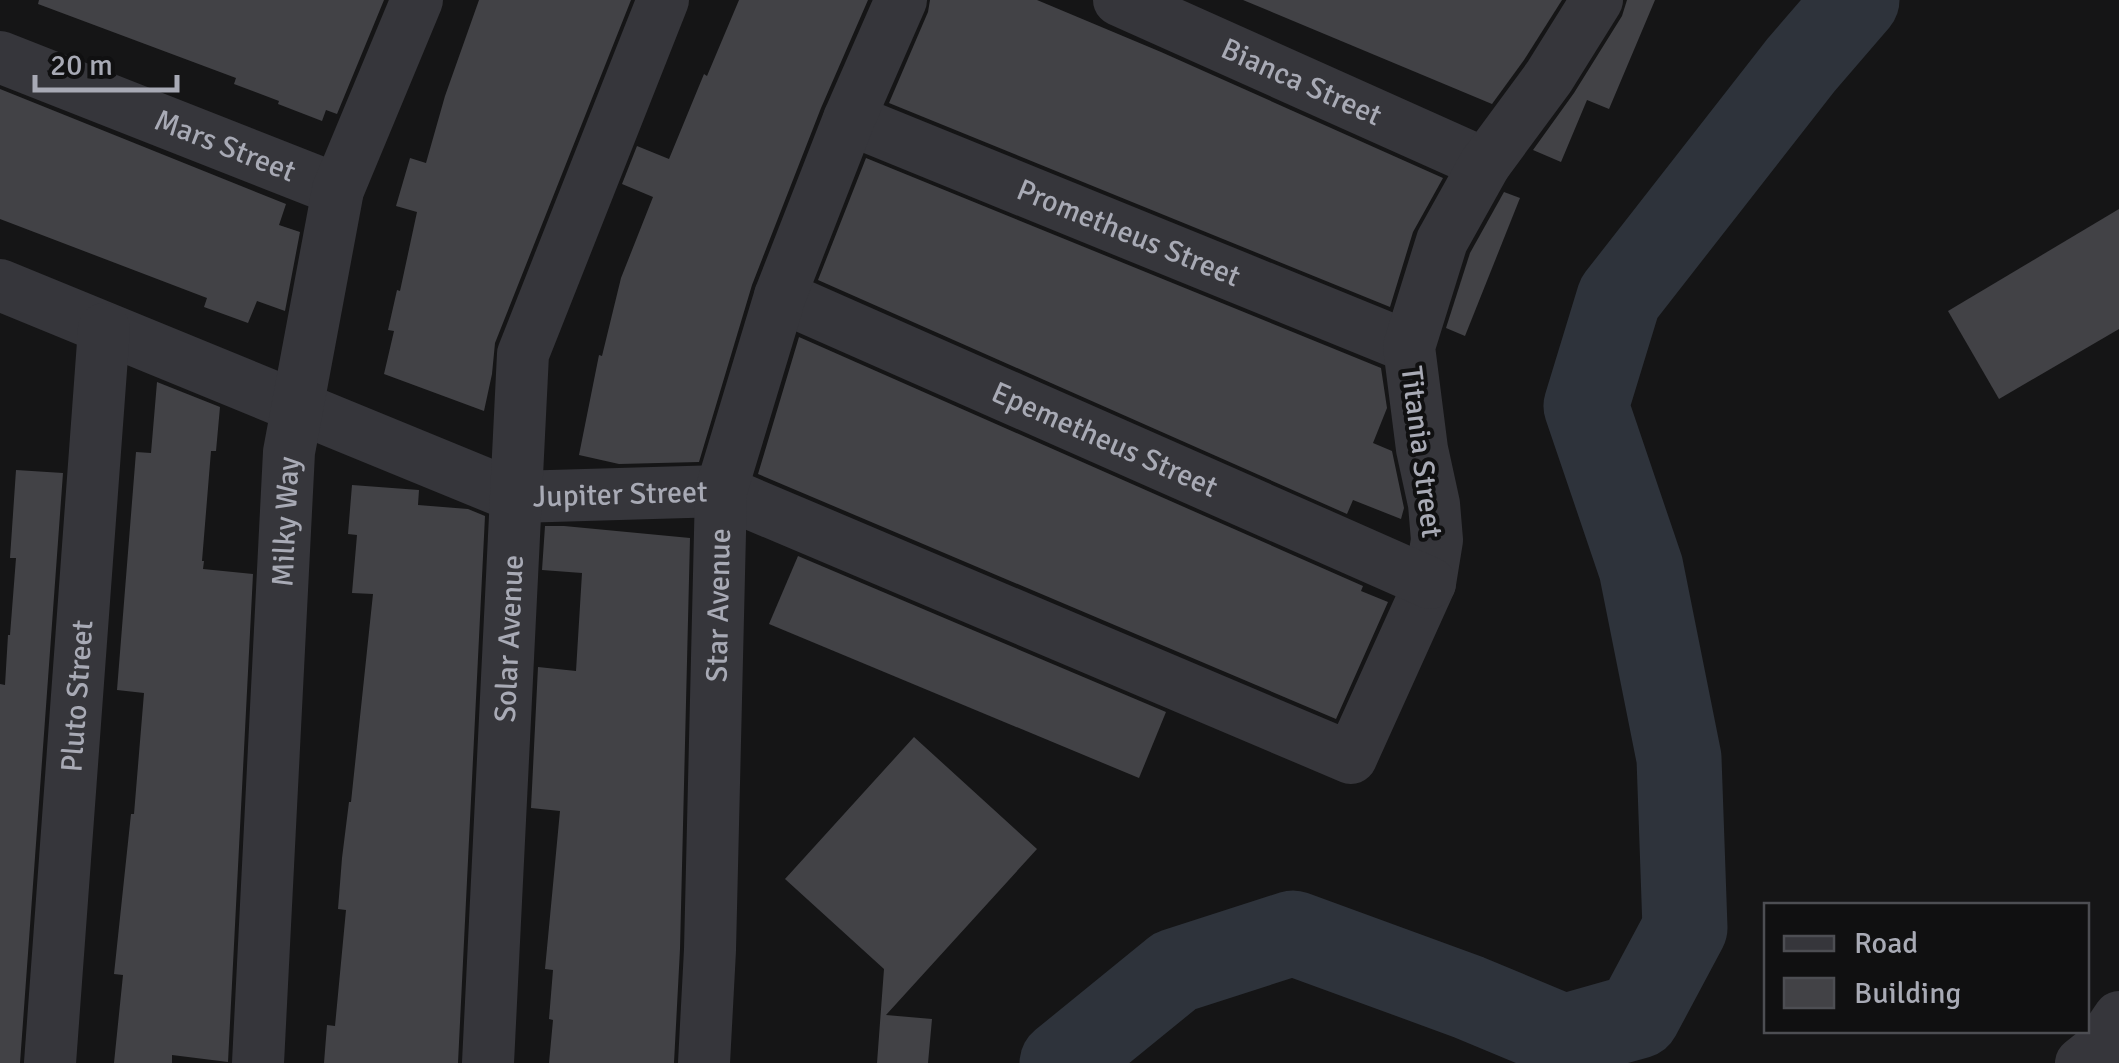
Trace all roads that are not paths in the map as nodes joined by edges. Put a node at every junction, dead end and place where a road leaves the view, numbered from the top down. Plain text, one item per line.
1 (417, 0) edge
2 (662, 0) edge
3 (901, 0) edge
4 (1120, 0) edge
5 (1597, 0) edge
6 (0, 57) edge
7 (849, 118) junction
8 (1485, 164) junction
9 (338, 190) junction
10 (0, 285) edge
11 (780, 296) junction
12 (104, 329) junction
13 (1409, 346) junction
14 (299, 406) junction
15 (721, 492) junction
16 (517, 497) junction
17 (1430, 582) junction
18 (1352, 758) joint
19 (50, 1063) edge
20 (258, 1063) edge
21 (488, 1063) edge
22 (704, 1063) edge

1 - 9 street, Milky Way
2 - 16 street, Solar Avenue
3 - 7 street, Star Avenue
4 - 8 street, Bianca Street
5 - 8 street, Titania Street
6 - 9 street, Mars Street
7 - 11 street, Star Avenue
7 - 13 street, Prometheus Street
8 - 13 street, Titania Street
9 - 14 street, Milky Way
10 - 12 street, Jupiter Street
11 - 15 street, Star Avenue
11 - 17 street, Epemetheus Street
12 - 14 street, Jupiter Street
12 - 19 street, Pluto Street
13 - 17 street, Titania Street
14 - 16 street, Jupiter Street
14 - 20 street, Milky Way
15 - 16 street, Jupiter Street
15 - 18 street, Jupiter Street
15 - 22 street, Star Avenue
16 - 21 street, Solar Avenue
17 - 18 street, Titania Street

